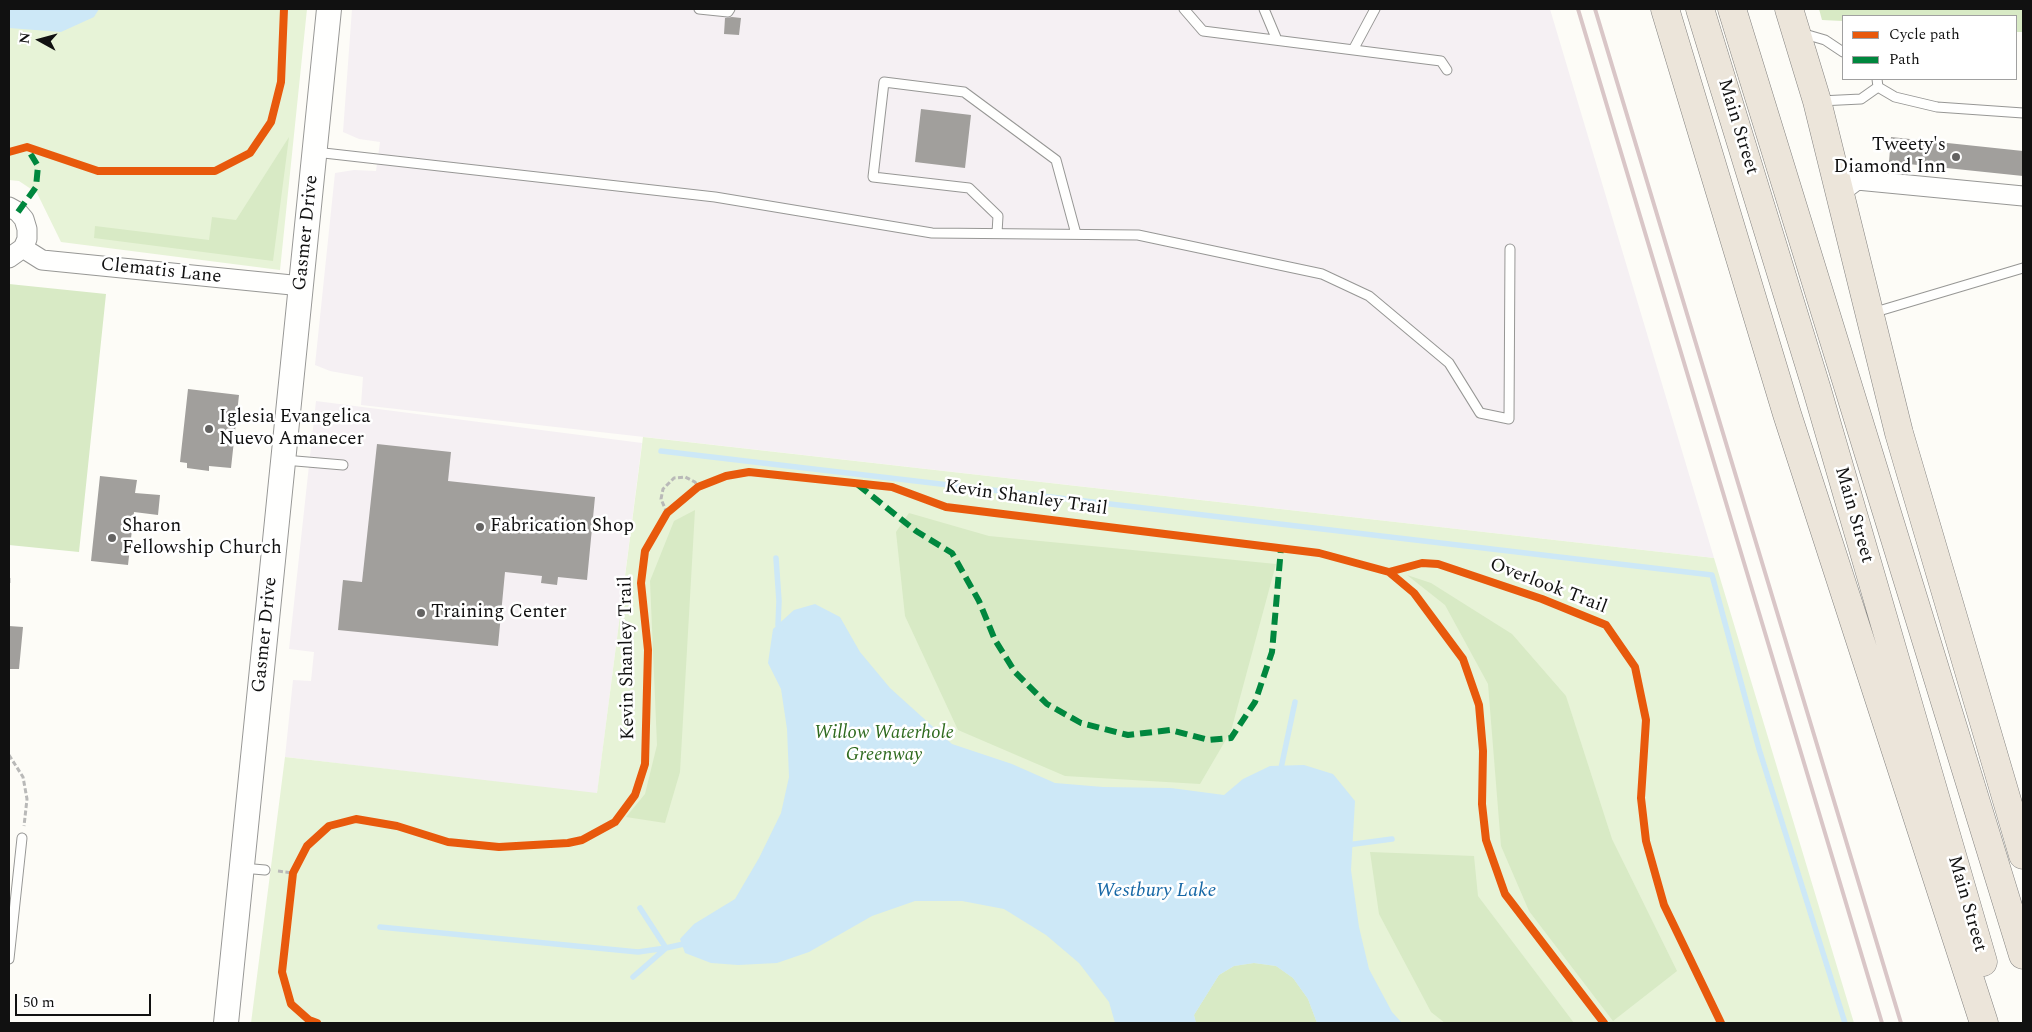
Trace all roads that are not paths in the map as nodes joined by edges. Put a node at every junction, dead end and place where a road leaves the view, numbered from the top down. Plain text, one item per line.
1 (329, 9) edge
2 (699, 9) edge
3 (730, 9) edge
4 (1184, 9) edge
5 (1264, 9) edge
6 (1375, 9) edge
7 (1665, 9) edge
8 (1700, 9) edge
9 (1732, 9) edge
10 (1792, 20) edge
11 (1277, 40) junction
12 (1353, 50) junction
13 (1842, 51) edge
14 (1447, 70) dead end
15 (1877, 83) edge
16 (1817, 101) junction
17 (2023, 113) edge
18 (315, 152) junction
19 (1840, 193) junction
20 (2023, 196) edge
21 (9, 207) edge
22 (997, 233) junction
23 (1076, 234) junction
24 (1510, 249) dead end
25 (16, 253) edge
26 (2023, 268) edge
27 (302, 286) junction
28 (1869, 314) junction
29 (284, 460) junction
30 (343, 465) dead end
31 (22, 834) road end
32 (2022, 847) edge
33 (241, 868) junction
34 (265, 870) dead end
35 (2023, 955) edge
36 (9, 959) edge
37 (226, 1023) edge
38 (1984, 1023) edge
39 (2001, 1023) edge

1 - 18 street, Gasmer Drive
2 - 3 lane
4 - 11 lane
5 - 11 lane
6 - 12 lane
7 - 38 highway
8 - 39 highway, Main Street
9 - 35 highway, Main Street
10 - 13 lane
10 - 16 highway
11 - 12 lane
12 - 14 lane
15 - 16 lane
15 - 17 lane
16 - 19 highway
18 - 22 lane
18 - 27 street, Gasmer Drive
19 - 20 street
19 - 28 highway
21 - 25 street, Clematis Lane
22 - 23 lane
22 - 23 lane
23 - 24 lane
25 - 27 street, Clematis Lane
26 - 28 lane
27 - 29 street, Gasmer Drive
28 - 32 highway
29 - 30 lane
29 - 33 street, Gasmer Drive
31 - 36 lane
33 - 34 lane
33 - 37 street, Gasmer Drive

